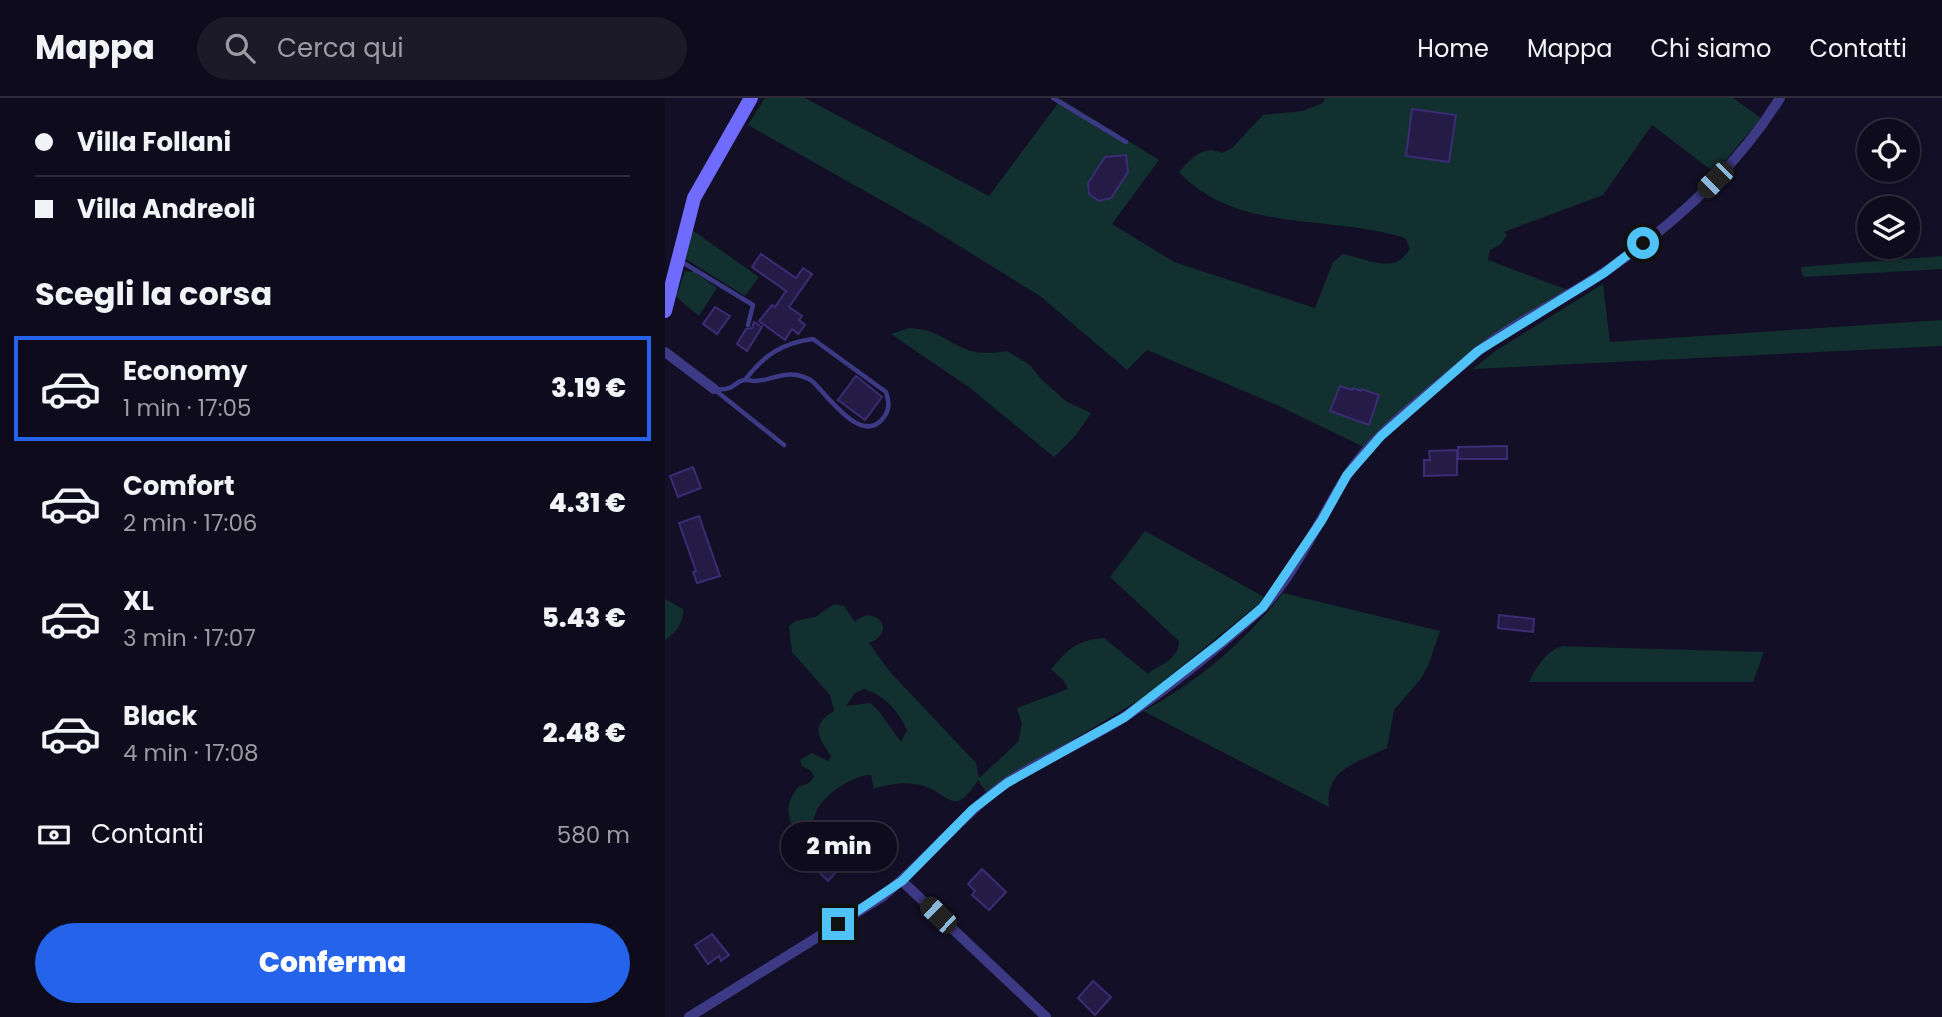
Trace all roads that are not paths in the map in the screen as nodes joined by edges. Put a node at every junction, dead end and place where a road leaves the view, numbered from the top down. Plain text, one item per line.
1 (751, 98) edge
2 (1053, 98) edge
3 (1780, 98) edge
4 (1126, 142) dead end
5 (677, 260) junction
6 (665, 311) edge
7 (748, 325) dead end
8 (665, 352) edge
9 (745, 380) junction
10 (714, 389) junction
11 (784, 445) dead end
12 (902, 881) junction
13 (693, 1016) edge
14 (1046, 1017) edge

1 - 5 main road
2 - 4 lane
3 - 12 street
5 - 6 main road
5 - 7 lane
8 - 10 street
9 - 9 lane
9 - 10 lane
10 - 11 lane
12 - 13 street
12 - 14 street

